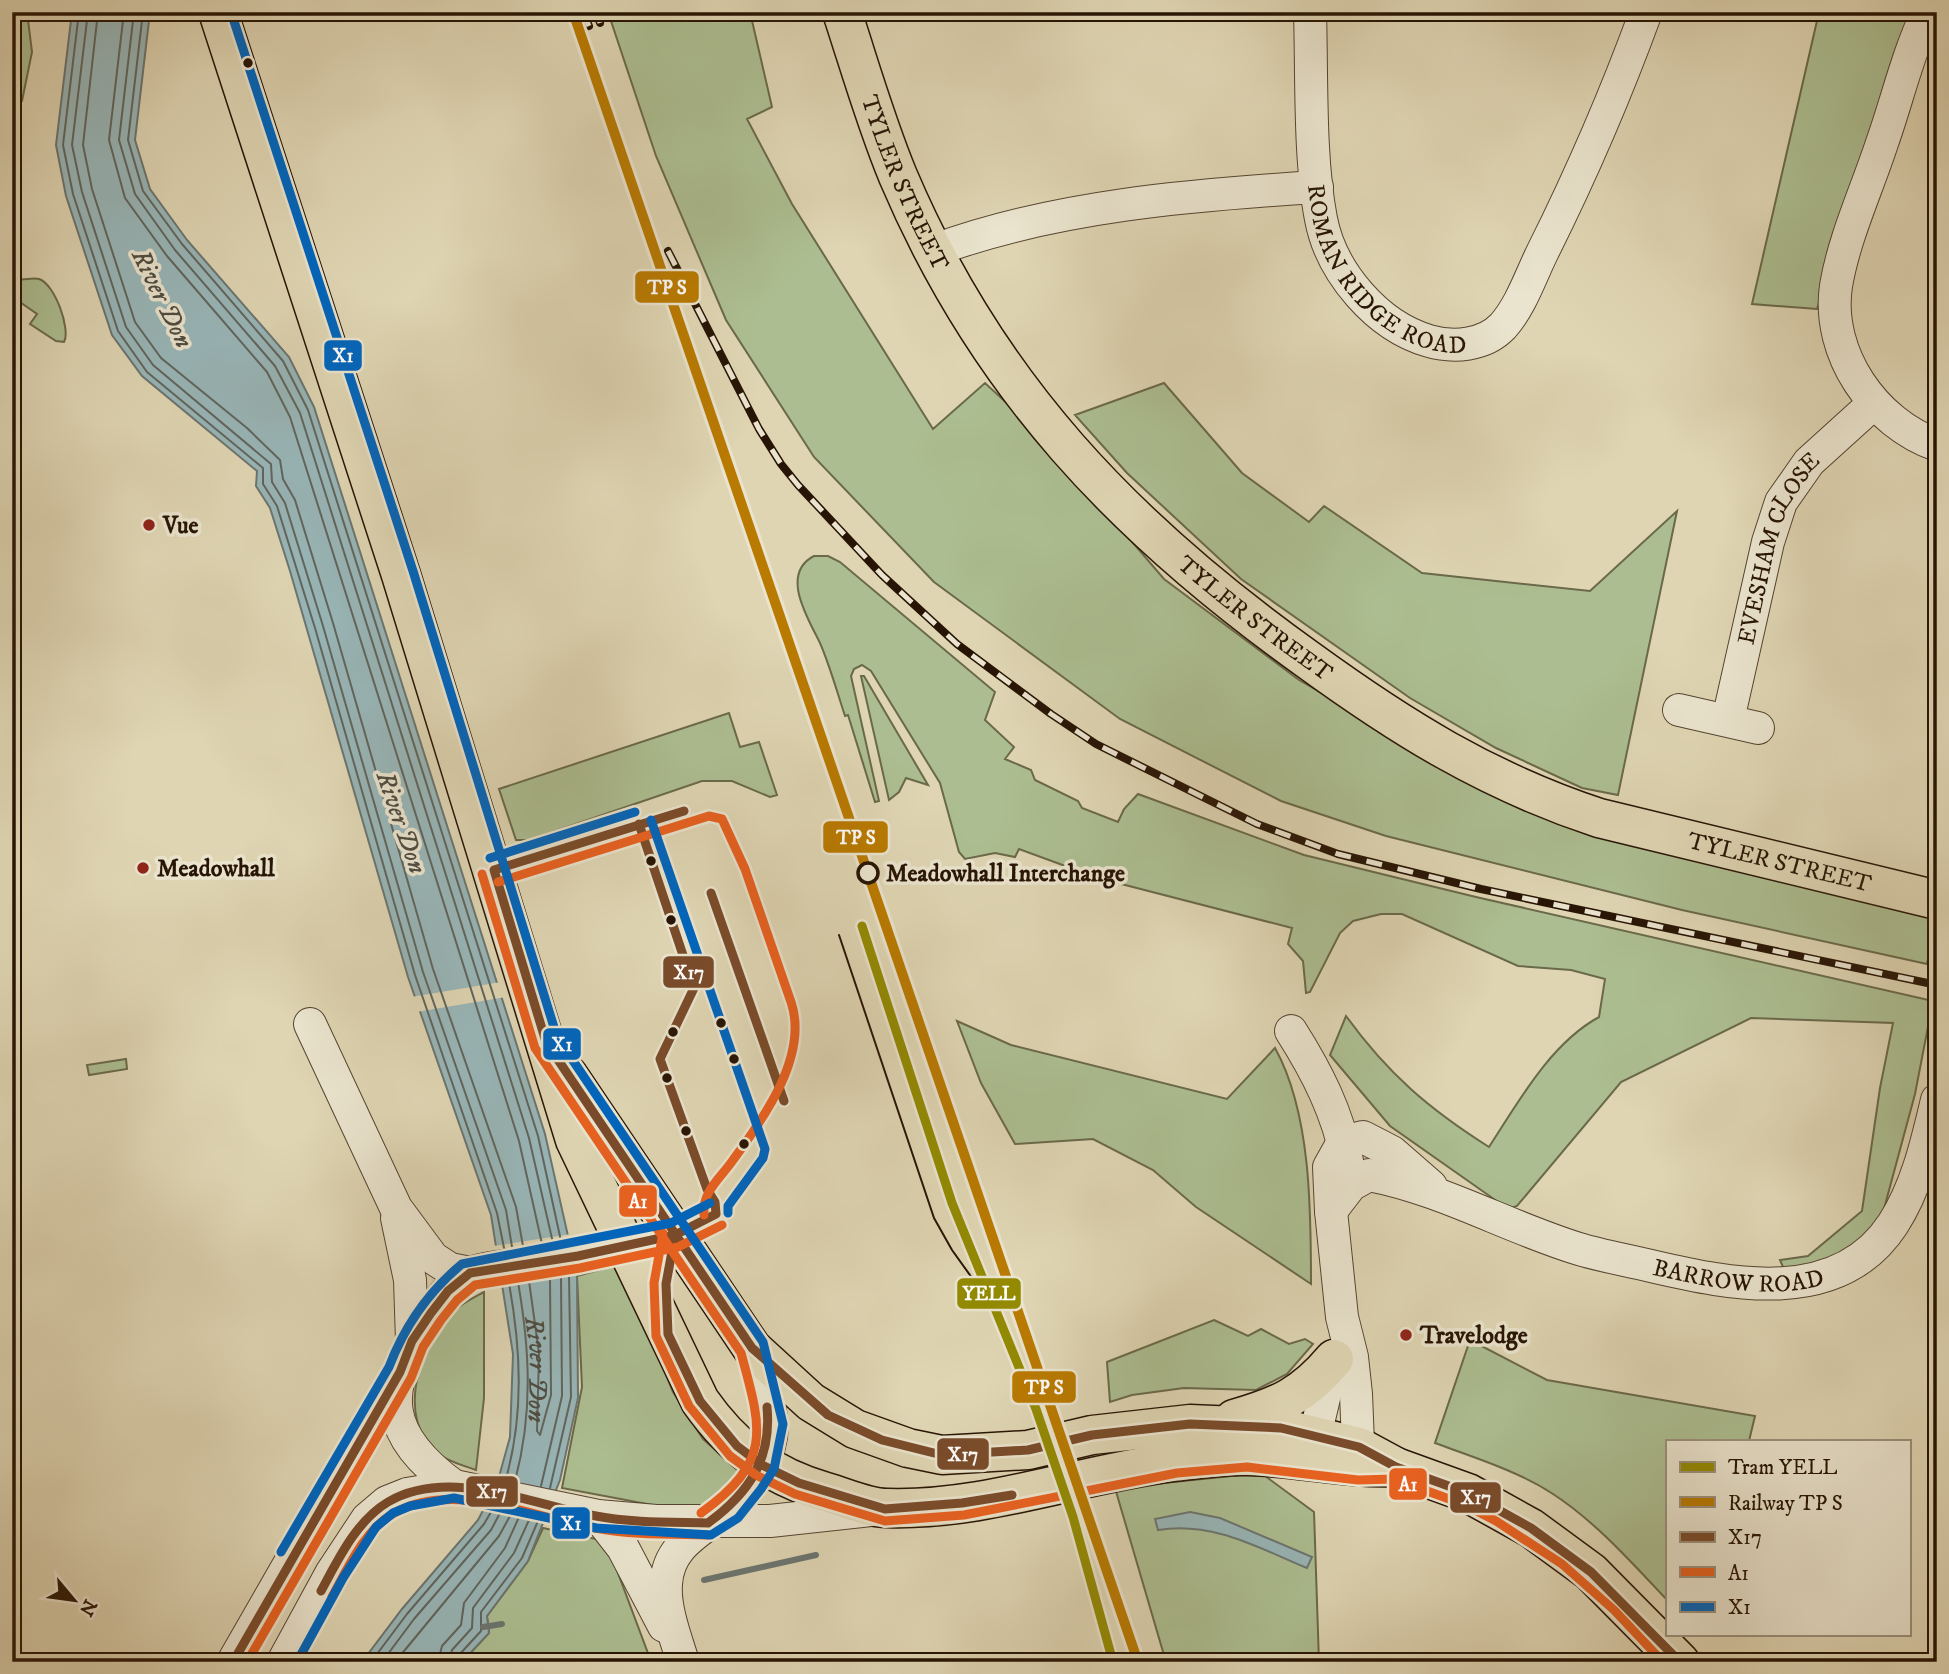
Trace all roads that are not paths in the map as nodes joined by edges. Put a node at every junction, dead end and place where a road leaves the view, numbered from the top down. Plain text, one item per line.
1 (218, 12) edge
2 (842, 12) edge
3 (1310, 12) edge
4 (1646, 12) edge
5 (1928, 12) edge
6 (1317, 187) junction
7 (935, 250) junction
8 (1873, 404) junction
9 (1937, 445) edge
10 (1679, 710) dead end
11 (1728, 720) junction
12 (1758, 727) dead end
13 (1937, 900) edge
14 (310, 1024) dead end
15 (1291, 1031) dead end
16 (546, 1042) junction
17 (1316, 1070) junction
18 (1937, 1100) edge
19 (1337, 1155) junction
20 (1394, 1166) junction
21 (396, 1209) junction
22 (675, 1235) junction
23 (627, 1245) junction
24 (470, 1273) junction
25 (1342, 1317) junction
26 (412, 1341) junction
27 (752, 1349) junction
28 (1334, 1359) junction
29 (400, 1372) junction
30 (1215, 1424) junction
31 (1340, 1454) junction
32 (762, 1465) junction
33 (454, 1486) junction
34 (885, 1508) junction
35 (598, 1516) junction
36 (708, 1523) junction
37 (683, 1660) edge
38 (233, 1662) edge
39 (283, 1662) edge
40 (1680, 1662) edge

1 - 16 main road
2 - 7 main road, TYLER STREET
3 - 6 street
4 - 6 street, ROMAN RIDGE ROAD
5 - 8 street
6 - 7 street, ROMAN RIDGE ROAD
7 - 13 main road, TYLER STREET
8 - 9 street
8 - 11 street, EVESHAM CLOSE
10 - 11 street
11 - 12 street
14 - 21 street
15 - 17 street
16 - 22 main road
16 - 23 main road
17 - 19 street
17 - 20 street
18 - 20 street, BARROW ROAD
19 - 20 street, BARROW ROAD
19 - 20 street, BARROW ROAD
19 - 25 street
21 - 24 street
21 - 26 street
22 - 23 street
22 - 27 main road
23 - 24 street
23 - 32 main road
24 - 26 street
25 - 28 street
25 - 31 street
26 - 29 street
27 - 30 main road
27 - 32 street
28 - 30 main road
28 - 31 street
29 - 33 street
29 - 38 street
30 - 31 main road
31 - 34 main road
31 - 40 main road
32 - 34 main road
32 - 36 street
33 - 35 street
33 - 39 street
34 - 36 street
35 - 36 street
35 - 37 street
36 - 37 street

